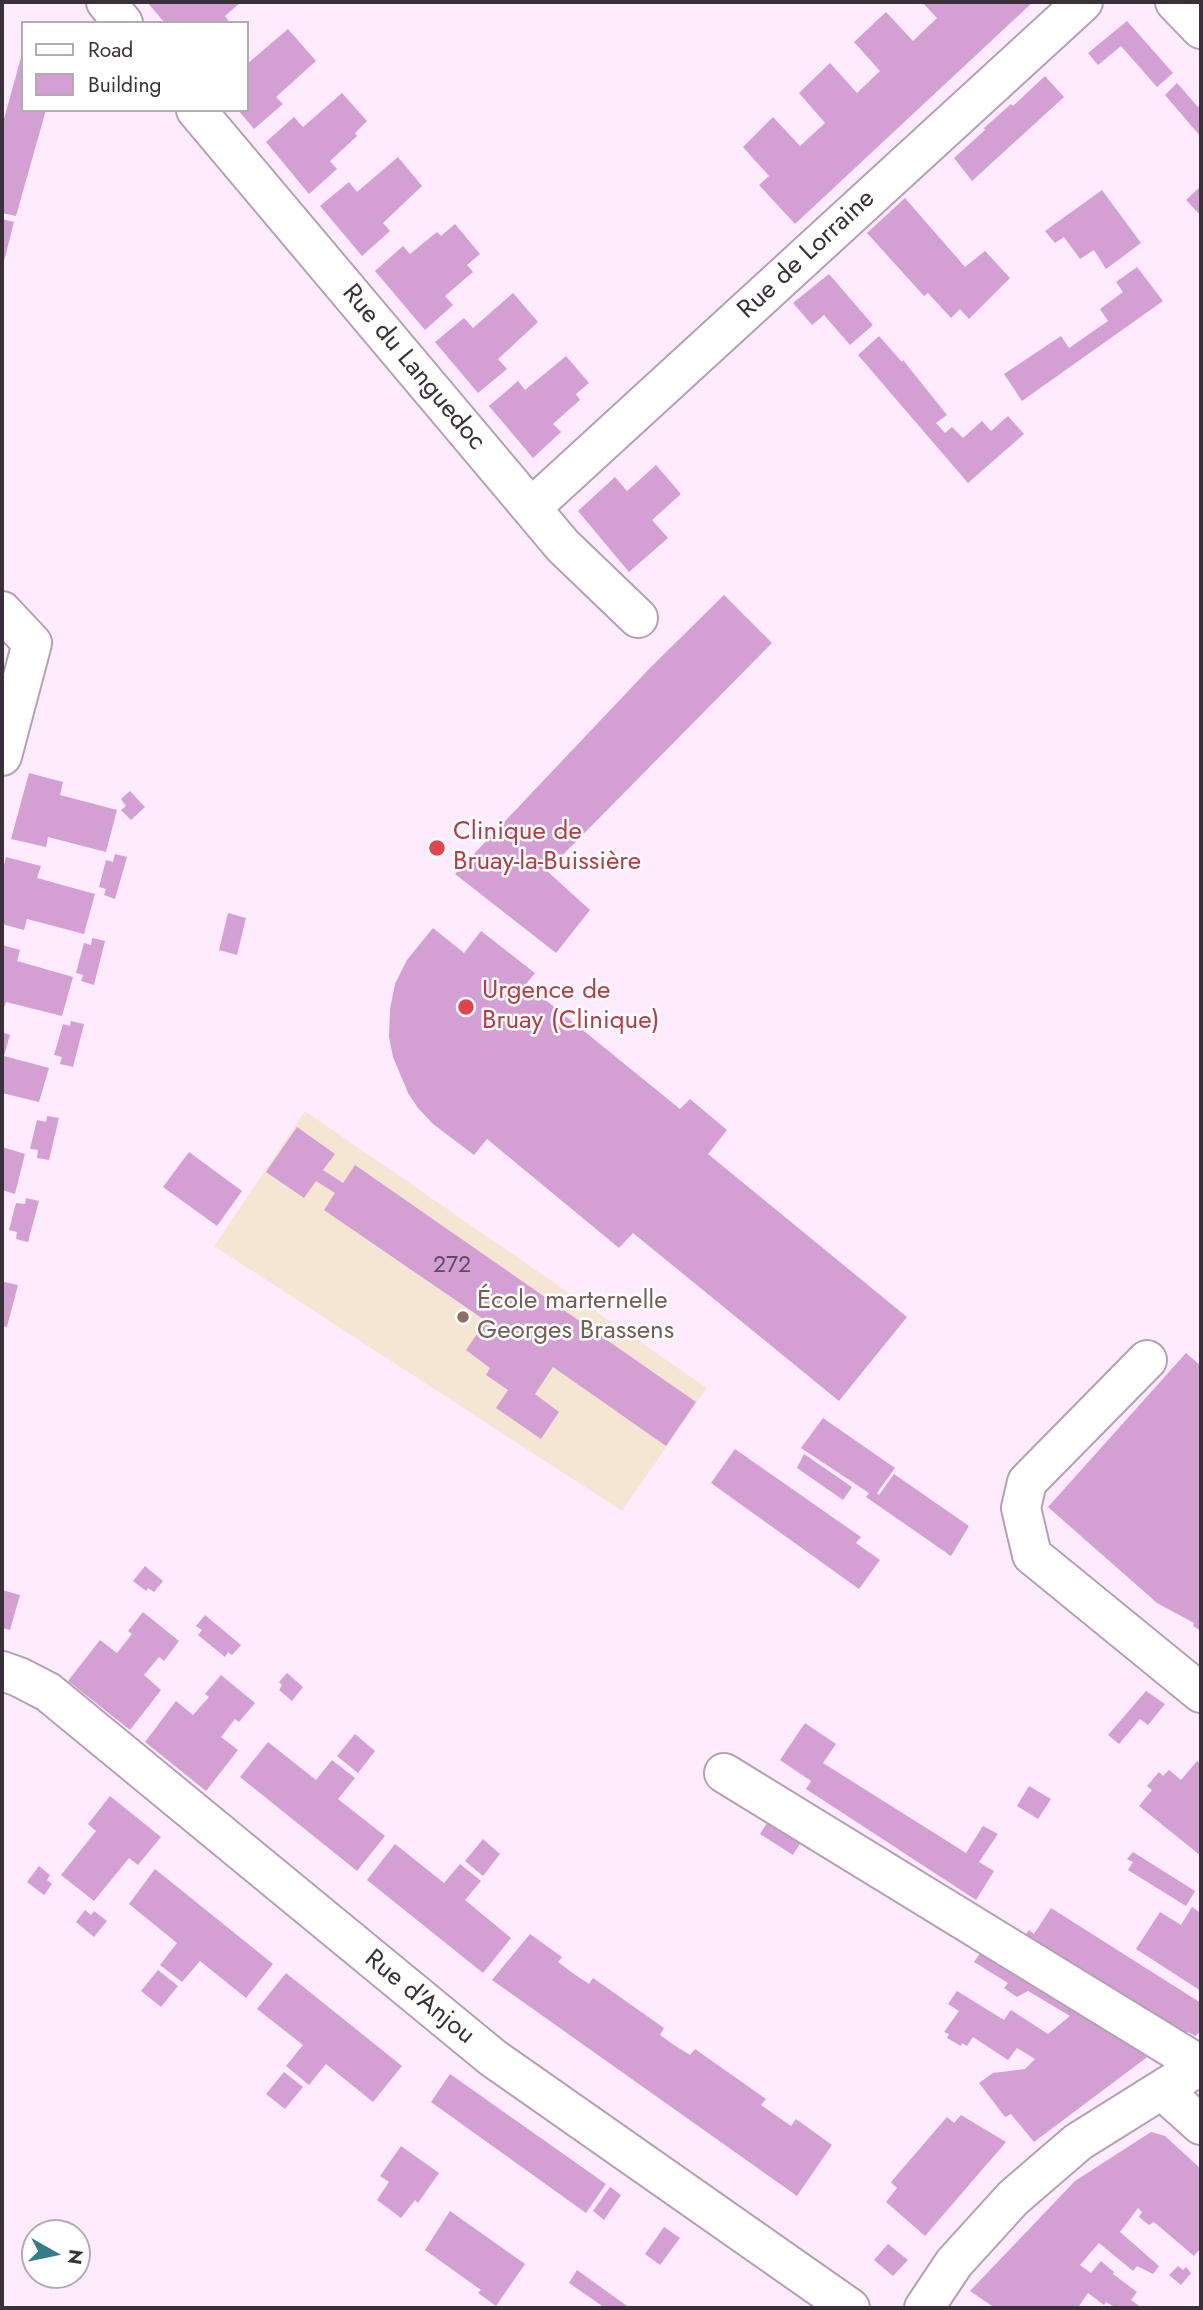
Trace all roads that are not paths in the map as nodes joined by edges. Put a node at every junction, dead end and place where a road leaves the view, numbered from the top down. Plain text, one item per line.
1 (106, 2) edge
2 (1083, 2) edge
3 (1175, 2) edge
4 (121, 21) edge
5 (1201, 29) edge
6 (198, 112) edge
7 (531, 508) junction
8 (2, 611) edge
9 (638, 618) dead end
10 (2, 756) edge
11 (1147, 1360) dead end
12 (2, 1671) edge
13 (1201, 1693) edge
14 (724, 1773) dead end
15 (1201, 2065) edge
16 (1162, 2090) junction
17 (1201, 2125) edge
18 (850, 2308) edge
19 (924, 2308) edge

1 - 4 street
2 - 7 street, Rue de Lorraine
3 - 5 street
6 - 7 street, Rue du Languedoc
7 - 9 street, Rue du Languedoc
8 - 10 street
11 - 13 street
12 - 18 street, Rue d'Anjou
14 - 15 street
15 - 16 street
16 - 17 street
16 - 19 street

